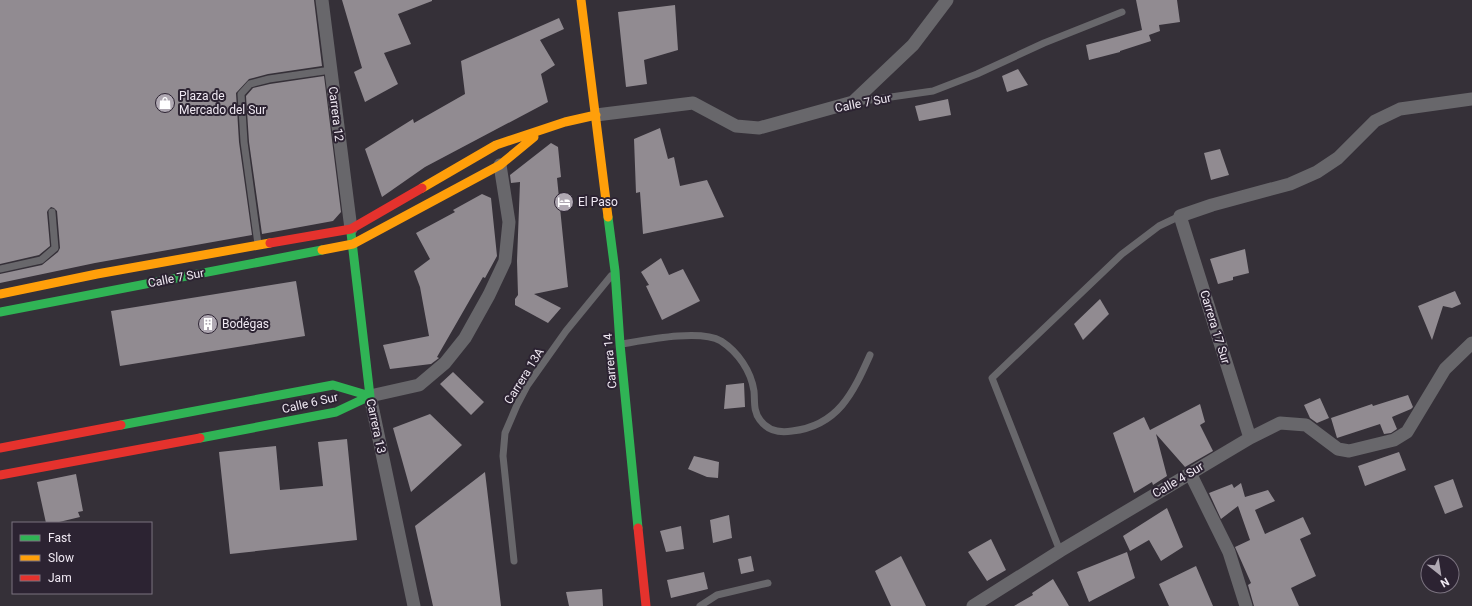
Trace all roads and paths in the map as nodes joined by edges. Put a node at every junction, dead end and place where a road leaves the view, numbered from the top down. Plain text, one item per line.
1 (322, 0) edge
2 (581, 0) edge
3 (947, 0) edge
4 (1122, 12) dead end
5 (331, 70) junction
6 (1472, 99) edge
7 (854, 102) junction
8 (596, 115) junction
9 (541, 131) junction
10 (500, 165) junction
11 (52, 212) dead end
12 (1180, 216) junction
13 (350, 229) junction
14 (352, 244) junction
15 (258, 245) junction
16 (0, 269) edge
17 (615, 271) junction
18 (0, 294) edge
19 (0, 312) edge
20 (1472, 343) edge
21 (620, 344) junction
22 (870, 355) dead end
23 (370, 396) junction
24 (1250, 438) junction
25 (0, 448) edge
26 (1190, 473) junction
27 (0, 475) edge
28 (1060, 550) junction
29 (514, 561) dead end
30 (768, 583) dead end
31 (993, 600) edge
32 (414, 606) edge
33 (646, 606) edge
34 (700, 606) edge
35 (974, 606) edge
36 (1246, 606) edge

1 - 5 street, Carrera 12
2 - 8 main road, Carrera 14
3 - 7 street
4 - 7 lane, Calle 7 Sur
5 - 13 street, Carrera 12
5 - 15 lane
6 - 12 street
7 - 8 street, Calle 7 Sur
8 - 9 main road
8 - 17 main road, Carrera 14
9 - 10 main road, Calle 7 Sur
9 - 13 main road
10 - 14 main road, Calle 7 Sur
10 - 23 street
11 - 16 lane
12 - 24 street, Carrera 17 Sur
12 - 28 lane
13 - 14 main road, Carrera 13
13 - 15 main road, Calle 7 Sur
14 - 19 main road, Calle 7 Sur
14 - 23 main road, Carrera 13
15 - 18 main road, Calle 7 Sur
17 - 21 main road, Carrera 14
17 - 29 lane, Carrera 13A
20 - 24 street, Calle 4 Sur
21 - 22 lane
21 - 33 main road, Carrera 14
23 - 25 main road, Calle 6 Sur
23 - 27 main road, Calle 6 Sur
23 - 32 street, Carrera 13
24 - 26 street, Calle 4 Sur
26 - 28 street, Calle 4 Sur
26 - 36 street
28 - 31 street, Calle 4 Sur
30 - 34 lane
31 - 35 street, Calle 4 Sur

